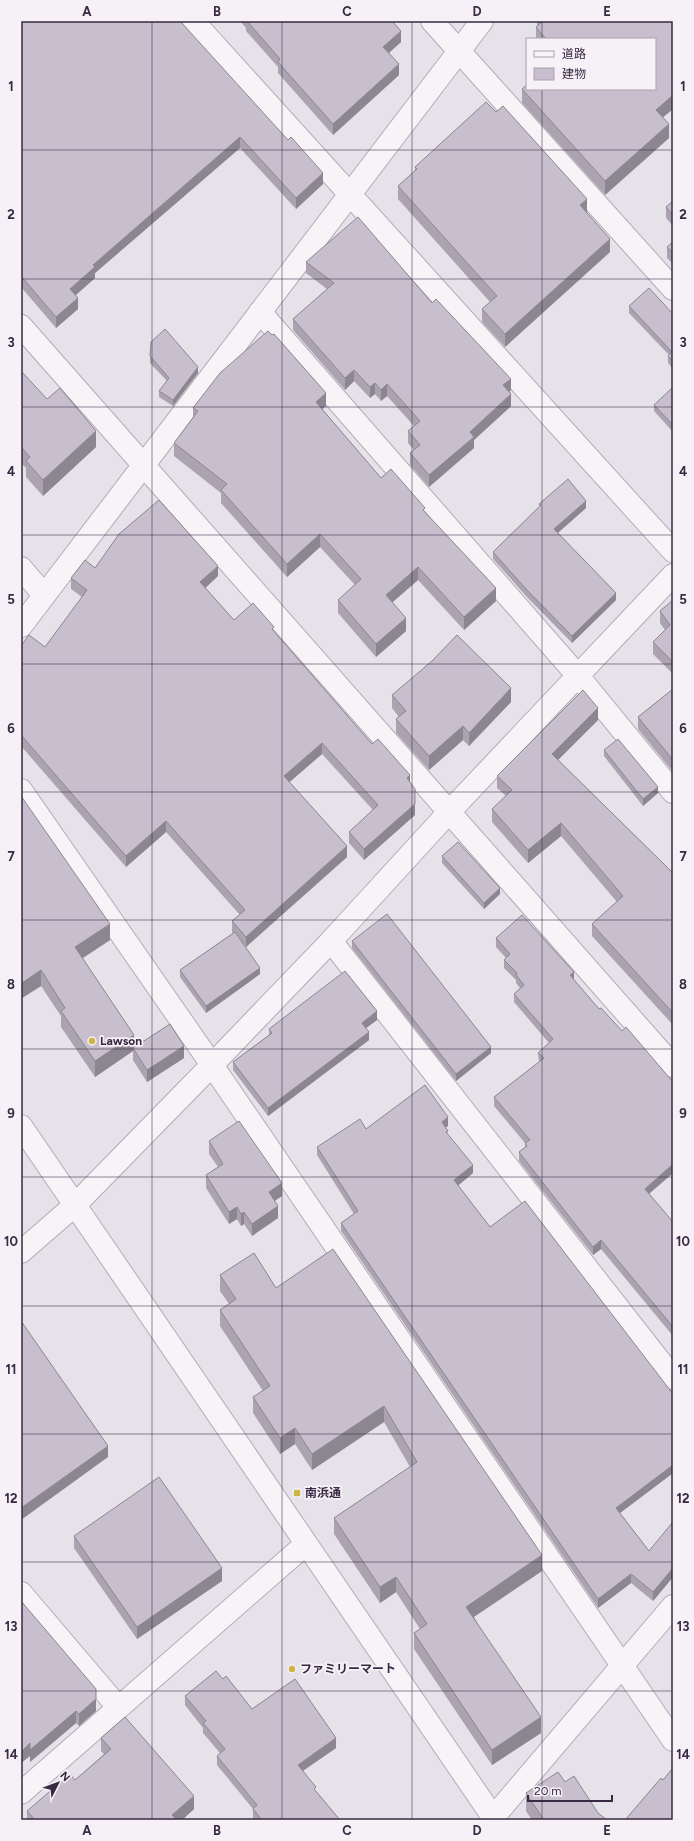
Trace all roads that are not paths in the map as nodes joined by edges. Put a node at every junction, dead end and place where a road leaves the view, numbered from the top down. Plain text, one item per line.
1 (193, 21) edge
2 (432, 21) edge
3 (482, 21) edge
4 (459, 51) junction
5 (350, 194) junction
6 (673, 289) edge
7 (260, 312) junction
8 (21, 326) edge
9 (144, 464) junction
10 (673, 551) edge
11 (21, 568) edge
12 (673, 575) edge
13 (44, 595) junction
14 (21, 626) edge
15 (578, 676) junction
16 (21, 790) edge
17 (673, 792) edge
18 (450, 811) junction
19 (330, 940) junction
20 (212, 1065) junction
21 (673, 1066) edge
22 (21, 1126) edge
23 (75, 1205) junction
24 (21, 1252) edge
25 (673, 1378) edge
26 (306, 1544) junction
27 (21, 1593) edge
28 (673, 1606) edge
29 (622, 1667) junction
30 (118, 1707) junction
31 (673, 1740) edge
32 (21, 1793) edge
33 (493, 1819) edge

1 - 5 street
2 - 4 street
3 - 4 street
4 - 5 street
4 - 6 street
5 - 7 street
5 - 10 street
7 - 9 street
7 - 15 street
8 - 9 street
9 - 13 street
9 - 18 street
11 - 13 street
12 - 15 street
13 - 14 street
15 - 17 street
15 - 18 street
16 - 20 street
18 - 19 street
18 - 21 street
19 - 20 street
19 - 25 street
20 - 23 street
20 - 29 street
22 - 23 street
23 - 24 street
23 - 26 street
26 - 30 street
26 - 33 street
27 - 30 street
28 - 29 street
29 - 31 street
29 - 33 street
30 - 32 street

